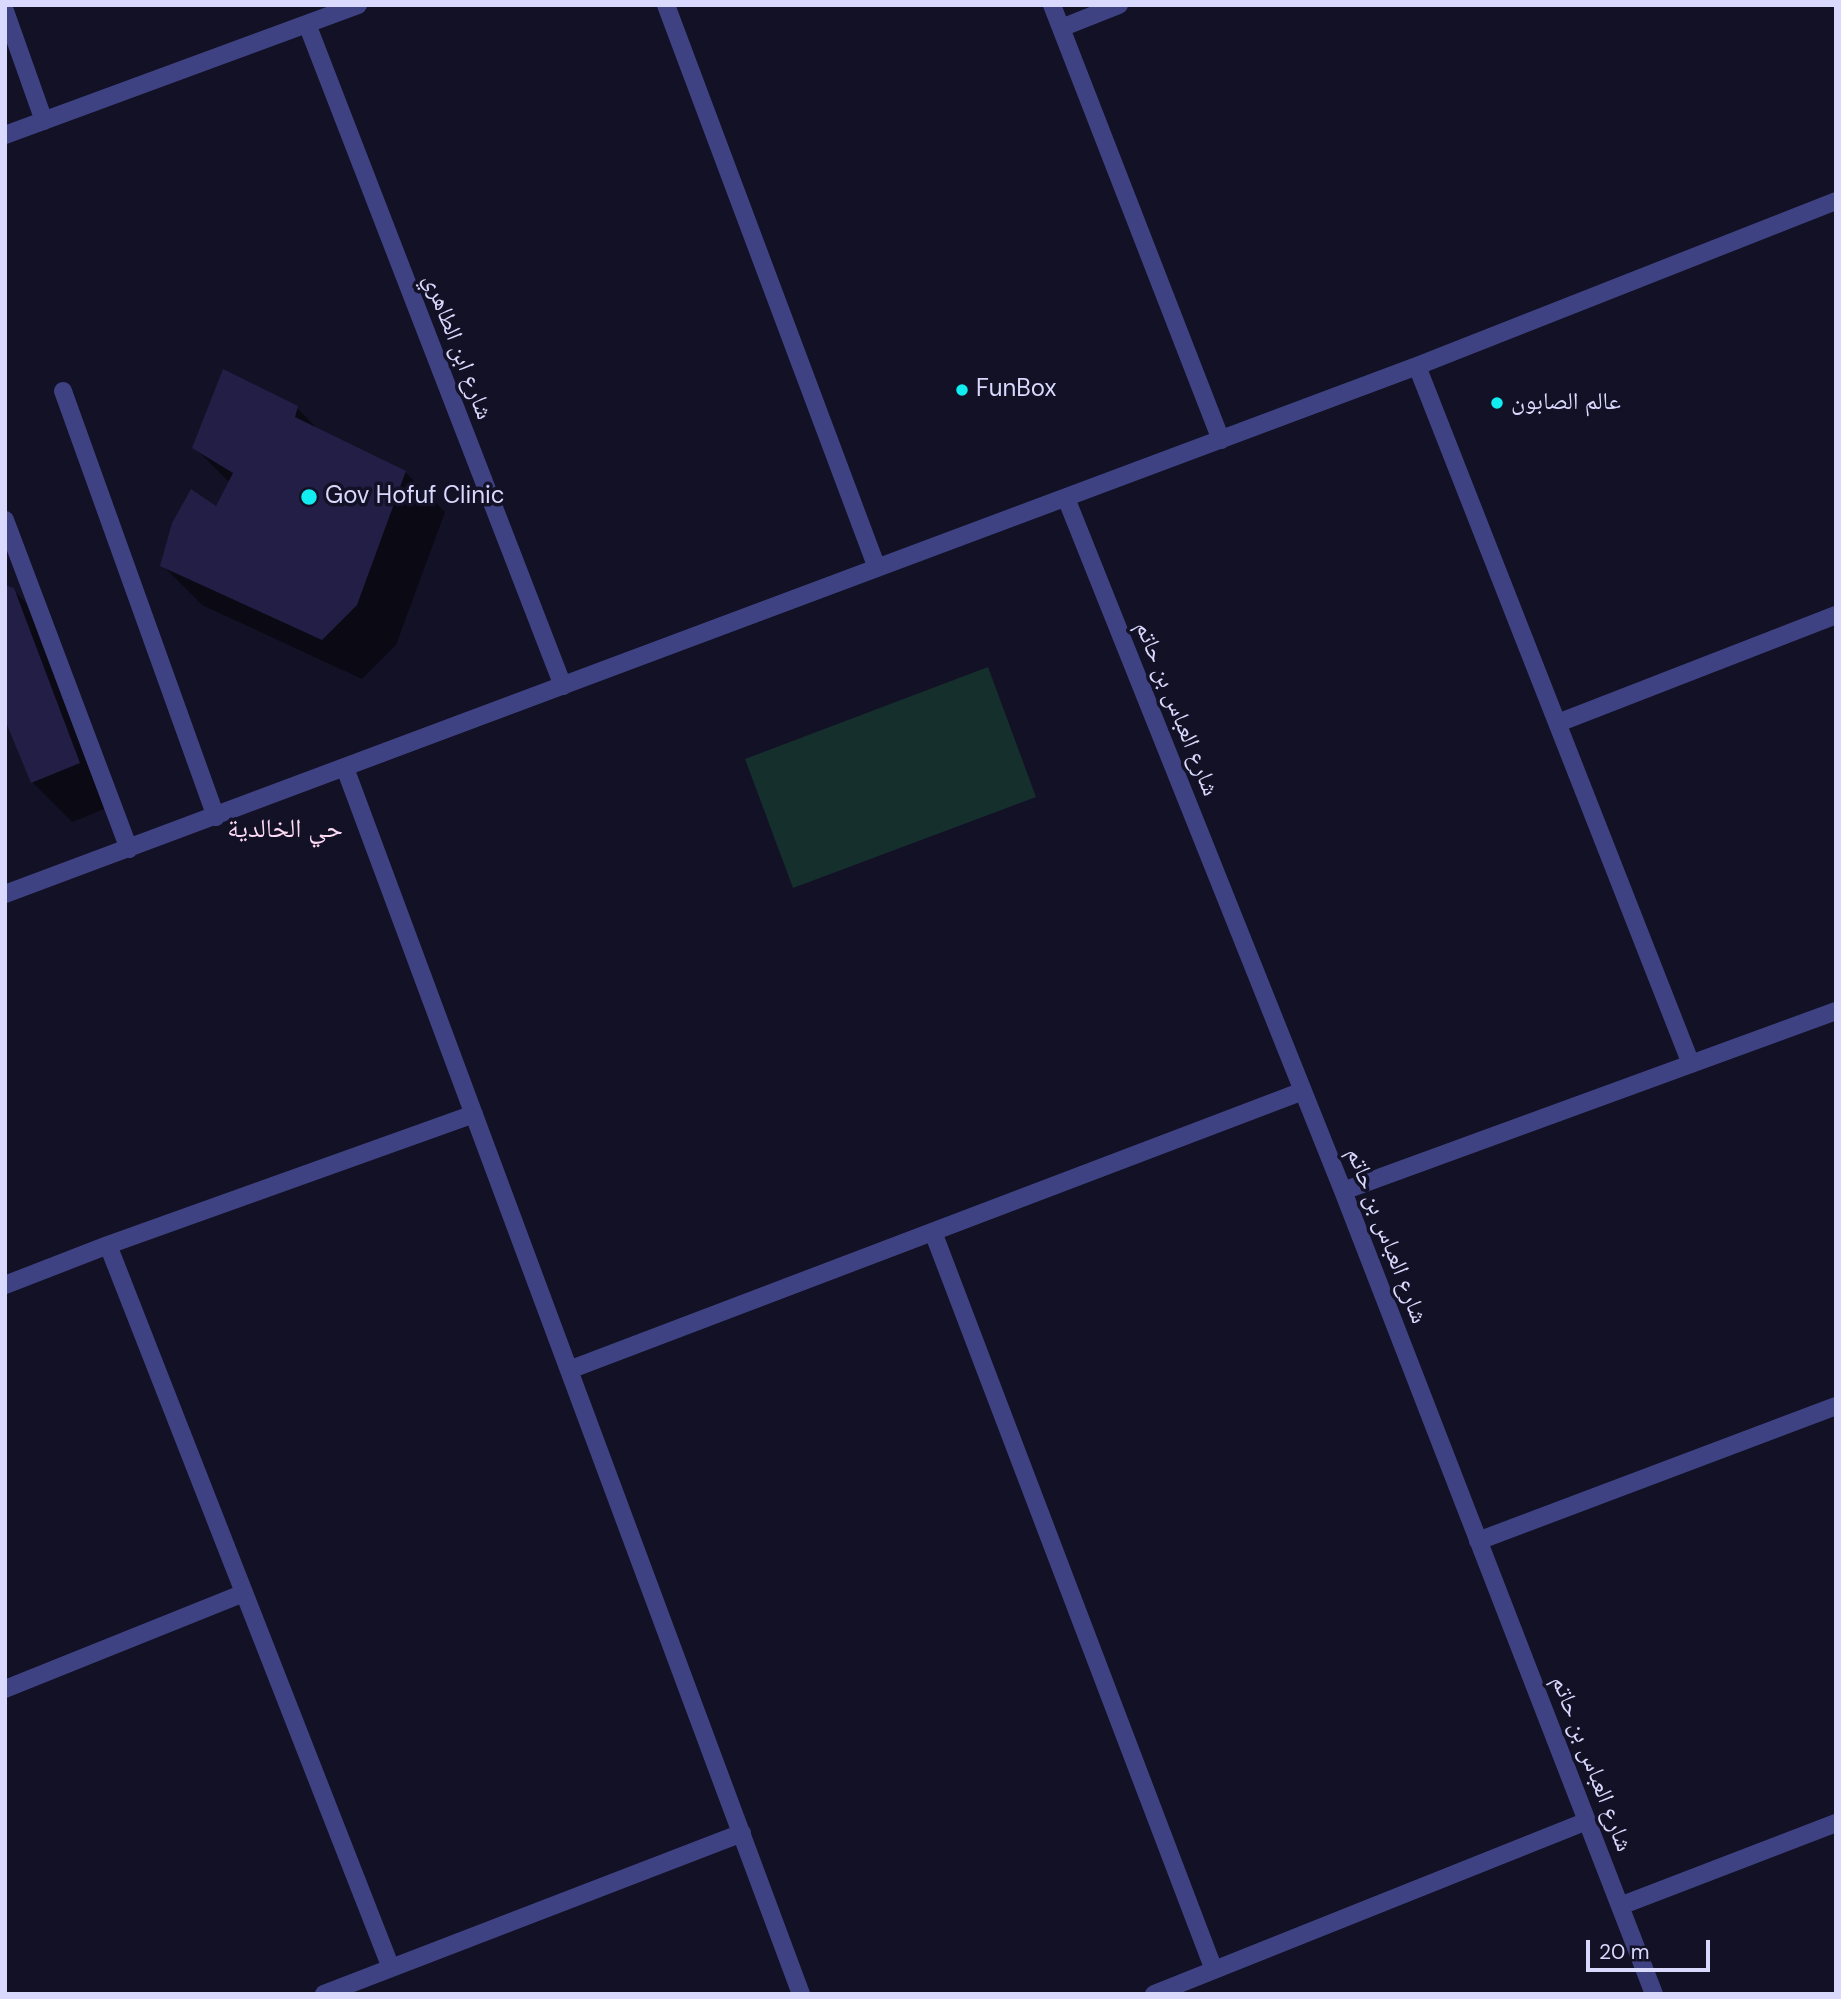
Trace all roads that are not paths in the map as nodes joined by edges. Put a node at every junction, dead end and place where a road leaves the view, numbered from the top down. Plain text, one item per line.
1 (358, 5) edge
2 (666, 5) edge
3 (1052, 5) edge
4 (1119, 5) edge
5 (5, 11) edge
6 (307, 24) junction
7 (1061, 28) junction
8 (44, 121) junction
9 (5, 135) edge
10 (1836, 201) edge
11 (1417, 366) junction
12 (63, 391) dead end
13 (1221, 440) junction
14 (1066, 498) junction
15 (5, 520) edge
16 (877, 568) junction
17 (1836, 615) edge
18 (563, 686) junction
19 (1558, 723) junction
20 (345, 768) junction
21 (216, 817) junction
22 (129, 849) junction
23 (5, 894) edge
24 (1836, 1011) edge
25 (1691, 1064) junction
26 (1303, 1091) junction
27 (474, 1114) junction
28 (1343, 1191) junction
29 (933, 1231) junction
30 (108, 1245) junction
31 (5, 1285) edge
32 (569, 1370) junction
33 (1834, 1411) edge
34 (1478, 1541) junction
35 (244, 1592) junction
36 (5, 1689) edge
37 (1587, 1821) junction
38 (1836, 1823) edge
39 (742, 1833) junction
40 (1620, 1906) junction
41 (391, 1968) junction
42 (1214, 1970) junction
43 (324, 1994) edge
44 (801, 1994) edge
45 (1154, 1994) edge
46 (1654, 1994) edge

1 - 6 street
2 - 16 street
3 - 7 street
4 - 7 street
5 - 8 street
6 - 8 street
6 - 18 street, شارع ابن الطاهري
7 - 13 street
8 - 9 street
10 - 11 street
11 - 13 street
11 - 19 street
12 - 21 street
13 - 14 street
14 - 16 street
14 - 26 street, شارع العباس بن حاتم
15 - 22 street
16 - 18 street
17 - 19 street
18 - 20 street
19 - 25 street
20 - 21 street
20 - 27 street
21 - 22 street
22 - 23 street
24 - 25 street
25 - 28 street
26 - 28 street, شارع العباس بن حاتم
26 - 29 street
27 - 30 street
27 - 32 street
28 - 34 street, شارع العباس بن حاتم
29 - 32 street
29 - 42 street
30 - 31 street
30 - 35 street
32 - 39 street
33 - 34 street
34 - 37 street, شارع العباس بن حاتم
35 - 36 street
35 - 41 street
37 - 40 street, شارع العباس بن حاتم
37 - 42 street
38 - 40 street
39 - 41 street
39 - 44 street
40 - 46 street, شارع العباس بن حاتم
41 - 43 street
42 - 45 street

